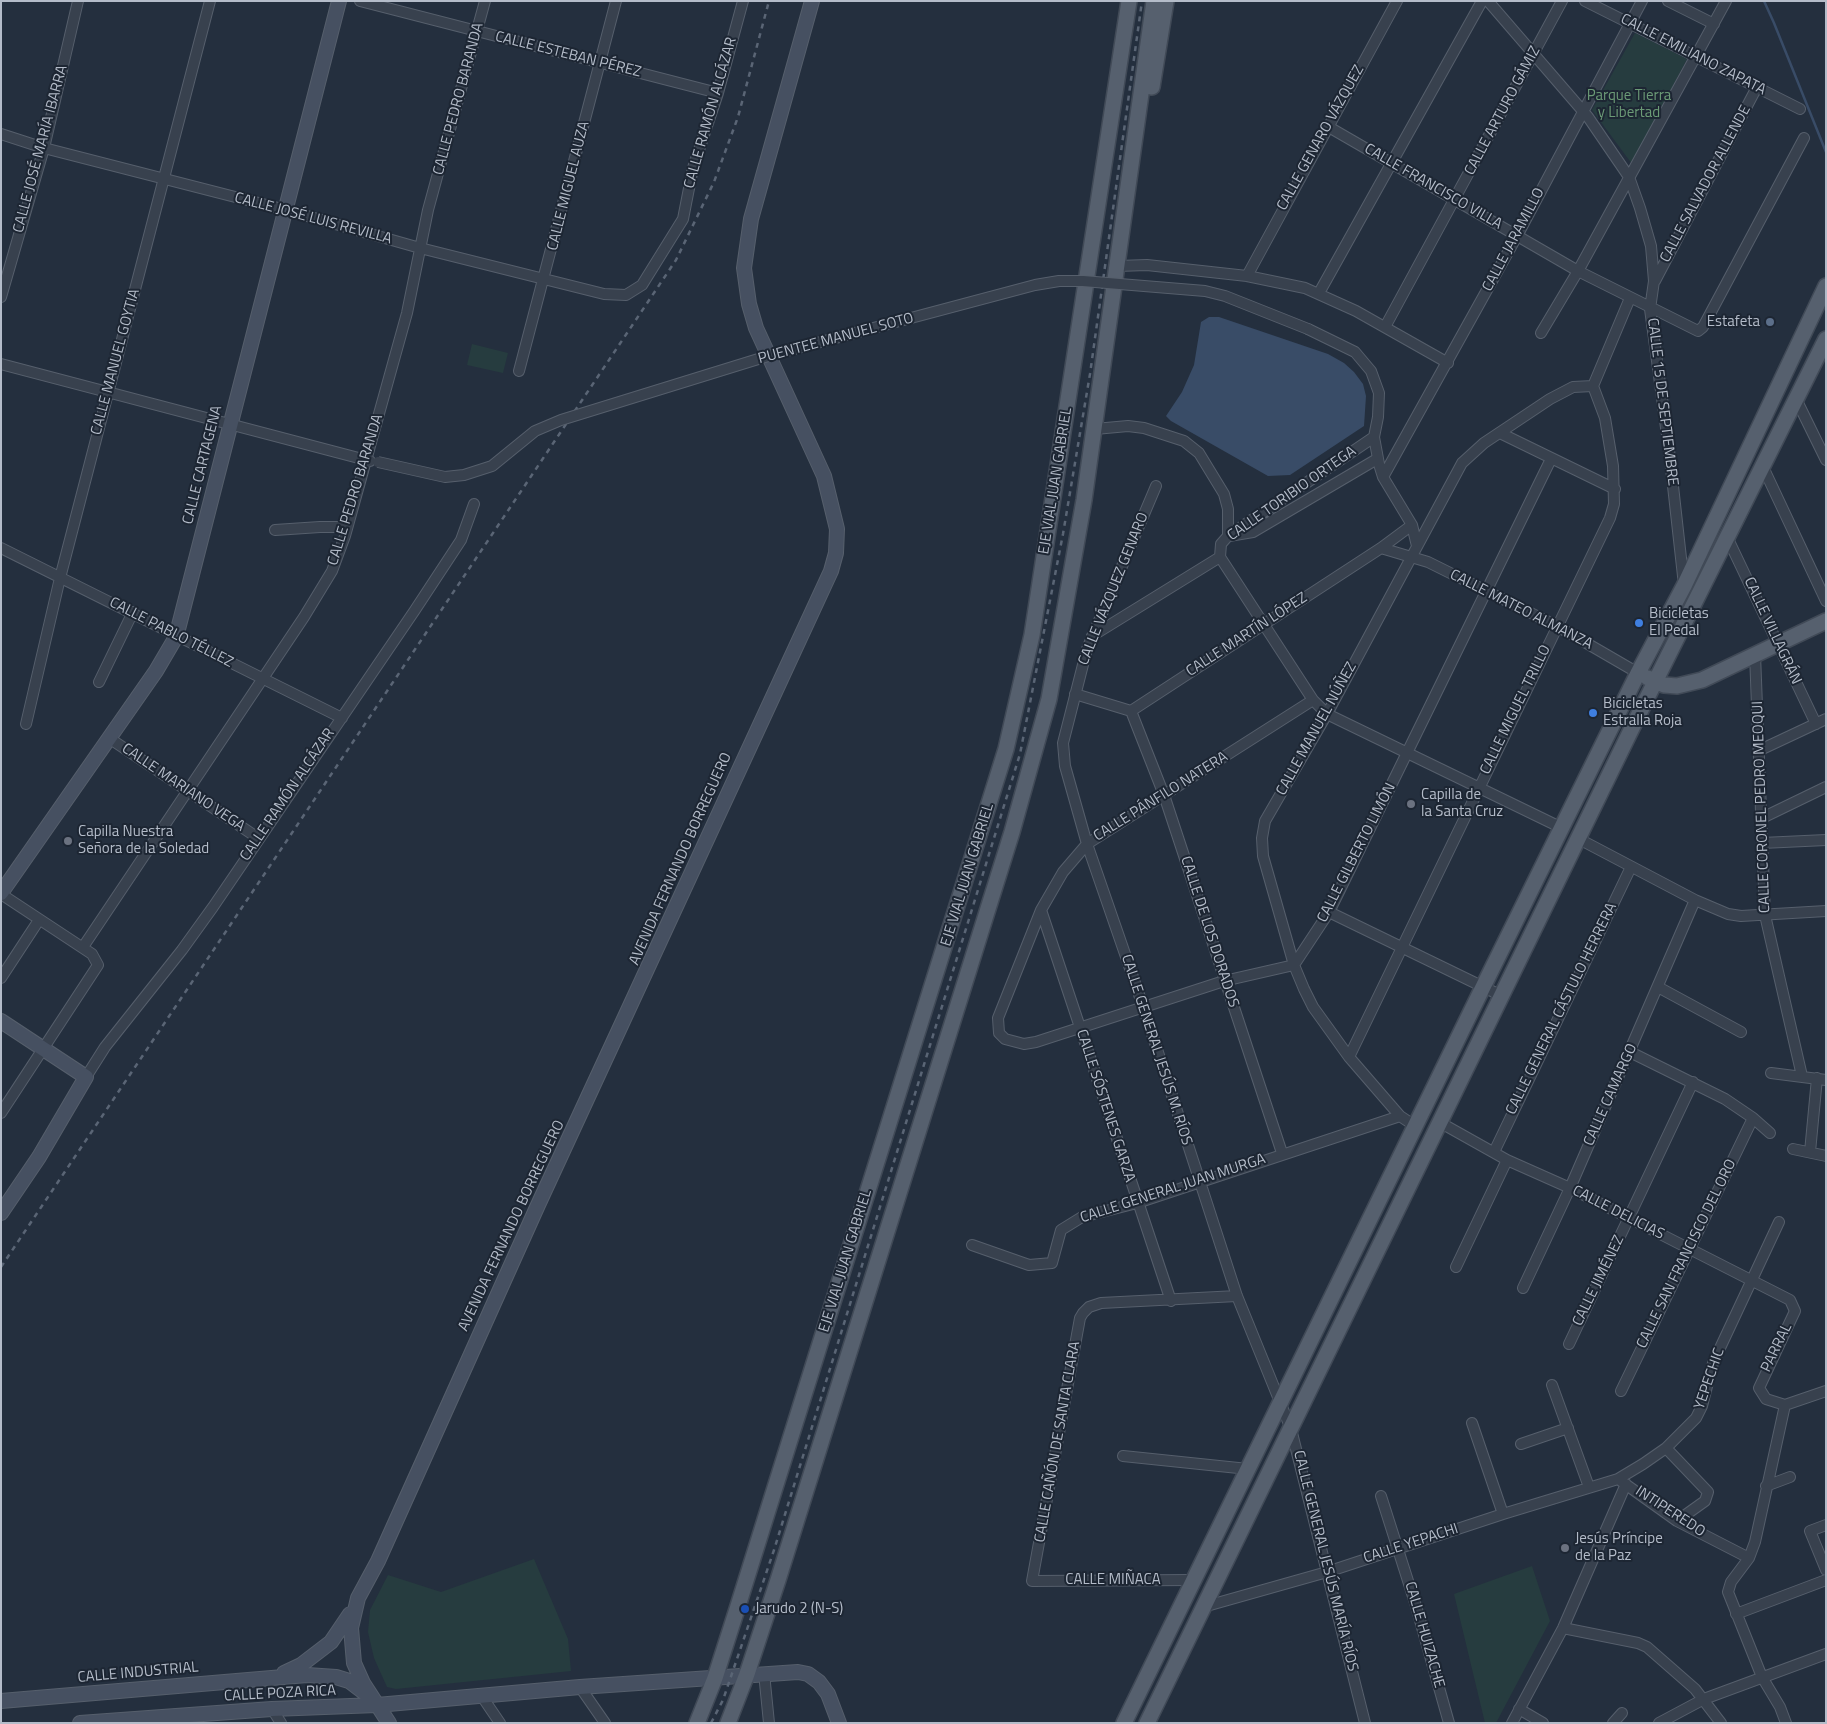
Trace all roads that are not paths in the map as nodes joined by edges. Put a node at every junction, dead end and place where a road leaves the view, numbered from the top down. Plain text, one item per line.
1 (78, 1) edge
2 (210, 1) edge
3 (339, 1) edge
4 (360, 1) edge
5 (486, 1) edge
6 (616, 1) edge
7 (743, 1) edge
8 (812, 1) edge
9 (1120, 1) edge
10 (1129, 1) edge
11 (1154, 1) edge
12 (1166, 1) edge
13 (1397, 1) edge
14 (1482, 1) edge
15 (1488, 1) edge
16 (1562, 1) edge
17 (1585, 1) edge
18 (1642, 1) edge
19 (1668, 1) edge
20 (1726, 1) edge
21 (1630, 23) junction
22 (1714, 24) junction
23 (478, 32) junction
24 (1533, 54) junction
25 (1696, 57) junction
26 (600, 64) junction
27 (1757, 87) junction
28 (718, 93) junction
29 (1800, 109) dead end
30 (1584, 112) junction
31 (1110, 126) junction
32 (1327, 126) junction
33 (1, 134) edge
34 (1804, 138) dead end
35 (44, 148) junction
36 (1392, 165) junction
37 (1132, 166) junction
38 (1629, 178) junction
39 (165, 180) junction
40 (1455, 201) junction
41 (286, 210) junction
42 (1518, 236) junction
43 (420, 248) junction
44 (1118, 266) junction
45 (1578, 271) junction
46 (1248, 276) junction
47 (545, 279) junction
48 (1654, 281) junction
49 (1826, 286) edge
50 (1319, 293) junction
51 (626, 295) joint
52 (1, 297) edge
53 (1630, 298) junction
54 (1650, 309) junction
55 (1385, 326) junction
56 (1541, 333) dead end
57 (1826, 339) edge
58 (1448, 362) junction
59 (1, 364) edge
60 (519, 371) dead end
61 (1593, 386) junction
62 (107, 394) junction
63 (1797, 401) junction
64 (230, 425) junction
65 (1095, 429) junction
66 (1500, 433) junction
67 (1374, 437) junction
68 (1378, 458) junction
69 (1551, 459) junction
70 (365, 460) junction
71 (1826, 460) edge
72 (1763, 467) junction
73 (1384, 477) junction
74 (1156, 486) dead end
75 (1614, 489) junction
76 (474, 504) dead end
77 (1412, 525) junction
78 (347, 528) junction
79 (275, 530) dead end
80 (1228, 536) junction
81 (1728, 539) junction
82 (1417, 546) junction
83 (1, 548) edge
84 (1381, 548) junction
85 (1412, 556) junction
86 (1220, 558) junction
87 (60, 578) junction
88 (1684, 586) junction
89 (1486, 590) junction
90 (1826, 601) edge
91 (133, 612) junction
92 (1826, 621) edge
93 (1263, 624) junction
94 (1557, 626) junction
95 (1092, 636) junction
96 (176, 637) junction
97 (1778, 643) junction
98 (1755, 654) junction
99 (1638, 673) junction
100 (262, 679) junction
101 (100, 682) dead end
102 (1655, 682) junction
103 (1075, 694) junction
104 (1313, 700) junction
105 (1132, 711) junction
106 (1327, 714) junction
107 (342, 718) junction
108 (1826, 719) edge
109 (26, 724) dead end
110 (1816, 724) junction
111 (109, 738) junction
112 (1760, 750) junction
113 (1408, 753) junction
114 (1826, 786) edge
115 (1478, 789) junction
116 (186, 790) junction
117 (1164, 795) junction
118 (1762, 818) junction
119 (1562, 828) junction
120 (258, 838) junction
121 (1579, 839) junction
122 (1826, 840) edge
123 (1762, 843) junction
124 (1087, 844) junction
125 (1630, 867) junction
126 (1, 893) edge
127 (1695, 900) junction
128 (1041, 910) junction
129 (1826, 911) edge
130 (1329, 912) junction
131 (1765, 915) junction
132 (39, 920) junction
133 (83, 947) junction
134 (1400, 948) junction
135 (1294, 965) junction
136 (1, 978) edge
137 (1224, 981) junction
138 (1483, 987) junction
139 (1658, 987) junction
140 (1502, 996) junction
141 (1143, 1006) junction
142 (1, 1021) edge
143 (1080, 1028) junction
144 (1741, 1032) dead end
145 (44, 1049) junction
146 (1630, 1052) junction
147 (1349, 1057) junction
148 (1771, 1073) dead end
149 (1802, 1076) junction
150 (86, 1077) junction
151 (1821, 1079) edge
152 (1693, 1082) junction
153 (1, 1113) edge
154 (1400, 1116) junction
155 (1753, 1118) junction
156 (1441, 1123) junction
157 (1415, 1126) junction
158 (1770, 1133) dead end
159 (1793, 1149) dead end
160 (1494, 1152) junction
161 (1810, 1152) junction
162 (1282, 1153) junction
163 (1826, 1156) edge
164 (1507, 1160) junction
165 (1199, 1182) junction
166 (1570, 1188) junction
167 (1137, 1203) junction
168 (1, 1212) edge
169 (1629, 1220) junction
170 (1778, 1222) dead end
171 (972, 1245) dead end
172 (1690, 1249) junction
173 (1456, 1267) dead end
174 (1752, 1280) junction
175 (1523, 1288) dead end
176 (1237, 1296) junction
177 (1171, 1300) junction
178 (1794, 1304) joint
179 (1569, 1344) dead end
180 (1552, 1385) dead end
181 (1621, 1391) dead end
182 (1826, 1391) edge
183 (1282, 1400) junction
184 (1785, 1404) junction
185 (1472, 1423) dead end
186 (1568, 1428) junction
187 (1292, 1429) junction
188 (1521, 1444) dead end
189 (1666, 1448) junction
190 (1122, 1456) dead end
191 (1248, 1469) junction
192 (1790, 1477) dead end
193 (1622, 1481) junction
194 (1766, 1486) junction
195 (1590, 1488) junction
196 (1381, 1496) dead end
197 (1503, 1514) junction
198 (1677, 1521) junction
199 (1826, 1525) edge
200 (1399, 1548) junction
201 (1749, 1558) junction
202 (1826, 1570) edge
203 (1327, 1572) junction
204 (1032, 1580) joint
205 (1193, 1580) junction
206 (1826, 1580) edge
207 (358, 1598) junction
208 (1203, 1608) junction
209 (1736, 1614) junction
210 (1563, 1628) junction
211 (1826, 1654) edge
212 (747, 1674) junction
213 (764, 1674) junction
214 (278, 1676) junction
215 (1762, 1677) junction
216 (715, 1678) junction
217 (580, 1687) junction
218 (481, 1695) junction
219 (1704, 1699) junction
220 (1, 1701) edge
221 (377, 1705) junction
222 (1519, 1709) junction
223 (272, 1710) junction
224 (1622, 1713) dead end
225 (172, 1720) edge
226 (80, 1723) edge
227 (281, 1723) edge
228 (389, 1723) edge
229 (500, 1723) edge
230 (605, 1723) edge
231 (697, 1723) edge
232 (728, 1723) edge
233 (769, 1723) edge
234 (839, 1723) edge
235 (1124, 1723) edge
236 (1147, 1723) edge
237 (1365, 1723) edge
238 (1449, 1723) edge
239 (1512, 1723) edge
240 (1543, 1723) edge
241 (1613, 1723) edge
242 (1659, 1723) edge
243 (1721, 1723) edge
244 (1786, 1723) edge

1 - 35 street, CALLE JOSÉ MARÍA IBARRA
2 - 39 street, CALLE MANUEL GOYTIA
3 - 41 main road, CALLE CARTAGENA
4 - 23 street, CALLE ESTEBAN PÉREZ
5 - 23 street, CALLE PEDRO BARANDA
6 - 26 street, CALLE MIGUEL AUZA
7 - 28 street, CALLE RAMÓN ALCÁZAR
8 - 207 main road, AVENIDA FERNANDO BORREGUERO
9 - 31 main road
10 - 31 main road, EJE VIAL JUAN GABRIEL
11 - 37 main road, EJE VIAL JUAN GABRIEL
12 - 37 main road
13 - 32 street, CALLE GENARO VÁZQUEZ
14 - 36 street
15 - 24 street, CALLE 15 DE SEPTIEMBRE
16 - 24 street, CALLE ARTURO GÁMIZ
17 - 21 street, CALLE EMILIANO ZAPATA
18 - 21 street, CALLE JARAMILLO
19 - 22 street
20 - 22 street
21 - 25 street, CALLE EMILIANO ZAPATA
21 - 30 street, CALLE JARAMILLO
22 - 25 street
23 - 26 street, CALLE ESTEBAN PÉREZ
23 - 43 street, CALLE PEDRO BARANDA
24 - 30 street, CALLE 15 DE SEPTIEMBRE
24 - 40 street, CALLE ARTURO GÁMIZ
25 - 27 street, CALLE EMILIANO ZAPATA
25 - 38 street
26 - 28 street, CALLE ESTEBAN PÉREZ
26 - 47 street, CALLE MIGUEL AUZA
27 - 29 street, CALLE EMILIANO ZAPATA
27 - 48 street, CALLE SALVADOR ALLENDE
28 - 51 street, CALLE RAMÓN ALCÁZAR
30 - 38 street, CALLE 15 DE SEPTIEMBRE
30 - 42 street, CALLE JARAMILLO
31 - 216 main road, EJE VIAL JUAN GABRIEL
32 - 36 street, CALLE FRANCISCO VILLA
32 - 46 street, CALLE GENARO VÁZQUEZ
33 - 35 street, CALLE JOSÉ LUIS REVILLA
34 - 54 street, CALLE FRANCISCO VILLA
35 - 39 street, CALLE JOSÉ LUIS REVILLA
35 - 52 street, CALLE JOSÉ MARÍA IBARRA
36 - 40 street, CALLE FRANCISCO VILLA
36 - 50 street
37 - 44 main road, EJE VIAL JUAN GABRIEL
38 - 45 street
38 - 48 street, CALLE 15 DE SEPTIEMBRE
39 - 41 street, CALLE JOSÉ LUIS REVILLA
39 - 62 street, CALLE MANUEL GOYTIA
40 - 42 street, CALLE FRANCISCO VILLA
40 - 55 street, CALLE ARTURO GÁMIZ
41 - 43 street, CALLE JOSÉ LUIS REVILLA
41 - 64 main road, CALLE CARTAGENA
42 - 45 street, CALLE FRANCISCO VILLA
42 - 58 street, CALLE JARAMILLO
43 - 47 street, CALLE JOSÉ LUIS REVILLA
43 - 70 street, CALLE PEDRO BARANDA
44 - 46 street
44 - 65 main road, EJE VIAL JUAN GABRIEL
45 - 53 street, CALLE FRANCISCO VILLA
45 - 56 street
46 - 50 street
47 - 51 street, CALLE JOSÉ LUIS REVILLA
47 - 60 street, CALLE MIGUEL AUZA
48 - 54 street, CALLE 15 DE SEPTIEMBRE
49 - 88 main road
50 - 55 street
53 - 54 street, CALLE FRANCISCO VILLA
53 - 61 street
54 - 88 street, CALLE 15 DE SEPTIEMBRE
55 - 58 street
57 - 63 main road
58 - 73 street, CALLE JARAMILLO
59 - 62 street, PUENTEE MANUEL SOTO
61 - 66 street, CALLE MANUEL NÚÑEZ
61 - 75 street, CALLE MIGUEL TRILLO
62 - 64 street, PUENTEE MANUEL SOTO
62 - 87 street, CALLE MANUEL GOYTIA
63 - 71 street
63 - 72 main road
64 - 70 street, PUENTEE MANUEL SOTO
64 - 96 main road, CALLE CARTAGENA
65 - 80 street
65 - 212 main road, EJE VIAL JUAN GABRIEL
66 - 69 street
66 - 82 street, CALLE MANUEL NÚÑEZ
67 - 68 street
67 - 70 street, PUENTEE MANUEL SOTO, bridge
67 - 80 street, CALLE TORIBIO ORTEGA
68 - 73 street
68 - 80 street
69 - 75 street
69 - 89 street, CALLE GILBERTO LIMÓN
70 - 78 street, CALLE PEDRO BARANDA
72 - 81 main road
72 - 90 street
73 - 77 street
74 - 95 street, CALLE VÁZQUEZ GENARO
75 - 94 street, CALLE MIGUEL TRILLO
76 - 107 street, CALLE RAMÓN ALCÁZAR
77 - 82 street
77 - 84 street, CALLE MARTÍN LÓPEZ
78 - 79 street
78 - 100 street, CALLE PEDRO BARANDA
80 - 86 street, CALLE TORIBIO ORTEGA
81 - 97 street, CALLE VILLAGRÁN
81 - 102 main road
82 - 85 street, CALLE MANUEL NÚÑEZ
83 - 87 street, CALLE PABLO TÉLLEZ
84 - 85 street, CALLE MATEO ALMANZA
84 - 93 street, CALLE MARTÍN LÓPEZ
85 - 89 street, CALLE MATEO ALMANZA
85 - 106 street, CALLE MANUEL NÚÑEZ
86 - 93 street
86 - 95 street, CALLE TORIBIO ORTEGA
87 - 91 street, CALLE PABLO TÉLLEZ
87 - 109 street, CALLE MANUEL GOYTIA
88 - 99 main road
89 - 94 street, CALLE MATEO ALMANZA
89 - 113 street, CALLE GILBERTO LIMÓN
91 - 96 street, CALLE PABLO TÉLLEZ
91 - 101 street
92 - 97 main road, CALLE MATEO ALMANZA
93 - 104 street
93 - 105 street, CALLE MARTÍN LÓPEZ
94 - 99 street, CALLE MATEO ALMANZA
94 - 115 street, CALLE MIGUEL TRILLO
95 - 103 street, CALLE VÁZQUEZ GENARO
96 - 100 street, CALLE PABLO TÉLLEZ
96 - 111 main road, CALLE CARTAGENA
97 - 98 main road, CALLE MATEO ALMANZA
97 - 110 street, CALLE VILLAGRÁN
98 - 102 main road, CALLE MATEO ALMANZA
98 - 112 street, CALLE CORONEL PEDRO MEOQUI
99 - 102 main road, CALLE MATEO ALMANZA
99 - 119 main road
100 - 107 street, CALLE PABLO TÉLLEZ
100 - 116 street, CALLE PEDRO BARANDA
102 - 121 main road
103 - 105 street
103 - 124 street, CALLE GENERAL JESÚS M. RÍOS
104 - 106 street
104 - 117 street, CALLE PÁNFILO NATERA
105 - 117 street, CALLE DE LOS DORADOS
106 - 113 street
106 - 135 street, CALLE MANUEL NÚÑEZ
107 - 120 street, CALLE RAMÓN ALCÁZAR
108 - 110 street
110 - 112 street
111 - 116 street, CALLE MARIANO VEGA
111 - 126 main road, CALLE CARTAGENA
112 - 118 street, CALLE CORONEL PEDRO MEOQUI
113 - 115 street
113 - 130 street, CALLE GILBERTO LIMÓN
114 - 118 street
115 - 119 street
115 - 134 street, CALLE MIGUEL TRILLO
116 - 120 street, CALLE MARIANO VEGA
116 - 133 street, CALLE PEDRO BARANDA
117 - 124 street, CALLE PÁNFILO NATERA
117 - 137 street, CALLE DE LOS DORADOS
118 - 123 street, CALLE CORONEL PEDRO MEOQUI
119 - 138 main road
120 - 150 street, CALLE RAMÓN ALCÁZAR
121 - 125 street
121 - 140 main road
122 - 123 street
123 - 131 street, CALLE CORONEL PEDRO MEOQUI
124 - 128 street, CALLE PÁNFILO NATERA
124 - 141 street, CALLE GENERAL JESÚS M. RÍOS
125 - 127 street
125 - 160 street, CALLE GENERAL CÁSTULO HERRERA
126 - 132 street
127 - 131 street
127 - 139 street, CALLE CAMARGO
128 - 143 street, CALLE SÓSTENES GARZA
128 - 143 street, CALLE PÁNFILO NATERA
129 - 131 street
130 - 134 street
130 - 135 street, CALLE GILBERTO LIMÓN
131 - 149 street, CALLE CORONEL PEDRO MEOQUI
132 - 133 street
132 - 136 street
133 - 145 street
134 - 138 street
134 - 147 street, CALLE MIGUEL TRILLO
135 - 137 street
135 - 147 street, CALLE MANUEL NÚÑEZ
137 - 141 street
137 - 162 street, CALLE DE LOS DORADOS
138 - 140 street
138 - 157 main road
139 - 144 street
139 - 146 street, CALLE CAMARGO
140 - 156 main road
141 - 143 street
141 - 165 street, CALLE GENERAL JESÚS M. RÍOS
142 - 145 main road
143 - 167 street, CALLE SÓSTENES GARZA
145 - 150 main road
145 - 153 street
146 - 152 street
146 - 166 street, CALLE CAMARGO
147 - 154 street, CALLE MANUEL NÚÑEZ
148 - 149 street
149 - 151 street
150 - 168 main road
151 - 161 street
152 - 155 street
152 - 169 street, CALLE JIMÉNEZ
154 - 157 street, CALLE MANUEL NÚÑEZ
154 - 162 street, CALLE GENERAL JUAN MURGA
155 - 158 street
155 - 172 street, CALLE SAN FRANCISCO DEL ORO
156 - 160 street, CALLE DELICIAS
156 - 187 main road
157 - 183 main road
159 - 161 street
160 - 164 street, CALLE DELICIAS
161 - 163 street
162 - 165 street, CALLE GENERAL JUAN MURGA
164 - 166 street, CALLE DELICIAS
164 - 173 street
165 - 167 street, CALLE GENERAL JUAN MURGA
165 - 176 street, CALLE GENERAL JESÚS M. RÍOS
166 - 169 street, CALLE DELICIAS
166 - 175 street, CALLE CAMARGO
167 - 171 street, CALLE GENERAL JUAN MURGA
167 - 177 street, CALLE SÓSTENES GARZA
169 - 172 street, CALLE DELICIAS
169 - 179 street, CALLE JIMÉNEZ
170 - 174 street, YEPECHIC
172 - 174 street, CALLE DELICIAS
172 - 181 street, CALLE SAN FRANCISCO DEL ORO
174 - 178 street, CALLE DELICIAS
174 - 189 street, YEPECHIC
176 - 177 street
176 - 183 street, CALLE GENERAL JESÚS M. RÍOS
177 - 204 street, CALLE CAÑÓN DE SANTA CLARA
178 - 184 street, PARRAL
180 - 186 street
182 - 184 street
183 - 187 street, CALLE GENERAL JESÚS MARÍA RÍOS
183 - 191 main road
184 - 194 street
185 - 197 street
186 - 188 street
186 - 195 street
187 - 203 street, CALLE GENERAL JESÚS MARÍA RÍOS
187 - 208 main road
189 - 193 street, YEPECHIC
189 - 198 street
190 - 191 street
191 - 205 main road
192 - 194 street
193 - 195 street, CALLE YEPACHI
193 - 198 street, INTIPEREDO
193 - 210 street
194 - 201 street
195 - 197 street, CALLE YEPACHI
196 - 200 street, CALLE HUIZACHE
197 - 200 street, CALLE YEPACHI
198 - 201 street, INTIPEREDO
199 - 202 street
200 - 203 street, CALLE YEPACHI
200 - 238 street, CALLE HUIZACHE
201 - 209 street
203 - 208 street, CALLE YEPACHI
203 - 237 street, CALLE GENERAL JESÚS MARÍA RÍOS
204 - 205 street, CALLE MIÑACA
205 - 235 main road
206 - 209 street
207 - 214 main road
207 - 221 main road, AVENIDA FERNANDO BORREGUERO
208 - 236 main road
209 - 215 street
210 - 219 street
210 - 222 street
211 - 215 street
212 - 213 main road, CALLE POZA RICA
212 - 216 main road, CALLE POZA RICA
212 - 232 main road, EJE VIAL JUAN GABRIEL
213 - 233 street
213 - 234 main road, CALLE POZA RICA
214 - 220 main road, CALLE INDUSTRIAL
214 - 221 main road, CALLE INDUSTRIAL
215 - 219 street
215 - 244 street
216 - 217 main road, CALLE POZA RICA
216 - 231 main road, EJE VIAL JUAN GABRIEL
217 - 218 main road, CALLE POZA RICA
217 - 230 street
218 - 221 main road, CALLE POZA RICA
218 - 229 street
219 - 242 street
219 - 243 street
221 - 223 main road, CALLE POZA RICA
221 - 228 main road
222 - 239 street
222 - 240 street
223 - 225 main road, CALLE POZA RICA
223 - 227 street
224 - 241 street
225 - 226 main road, CALLE POZA RICA

